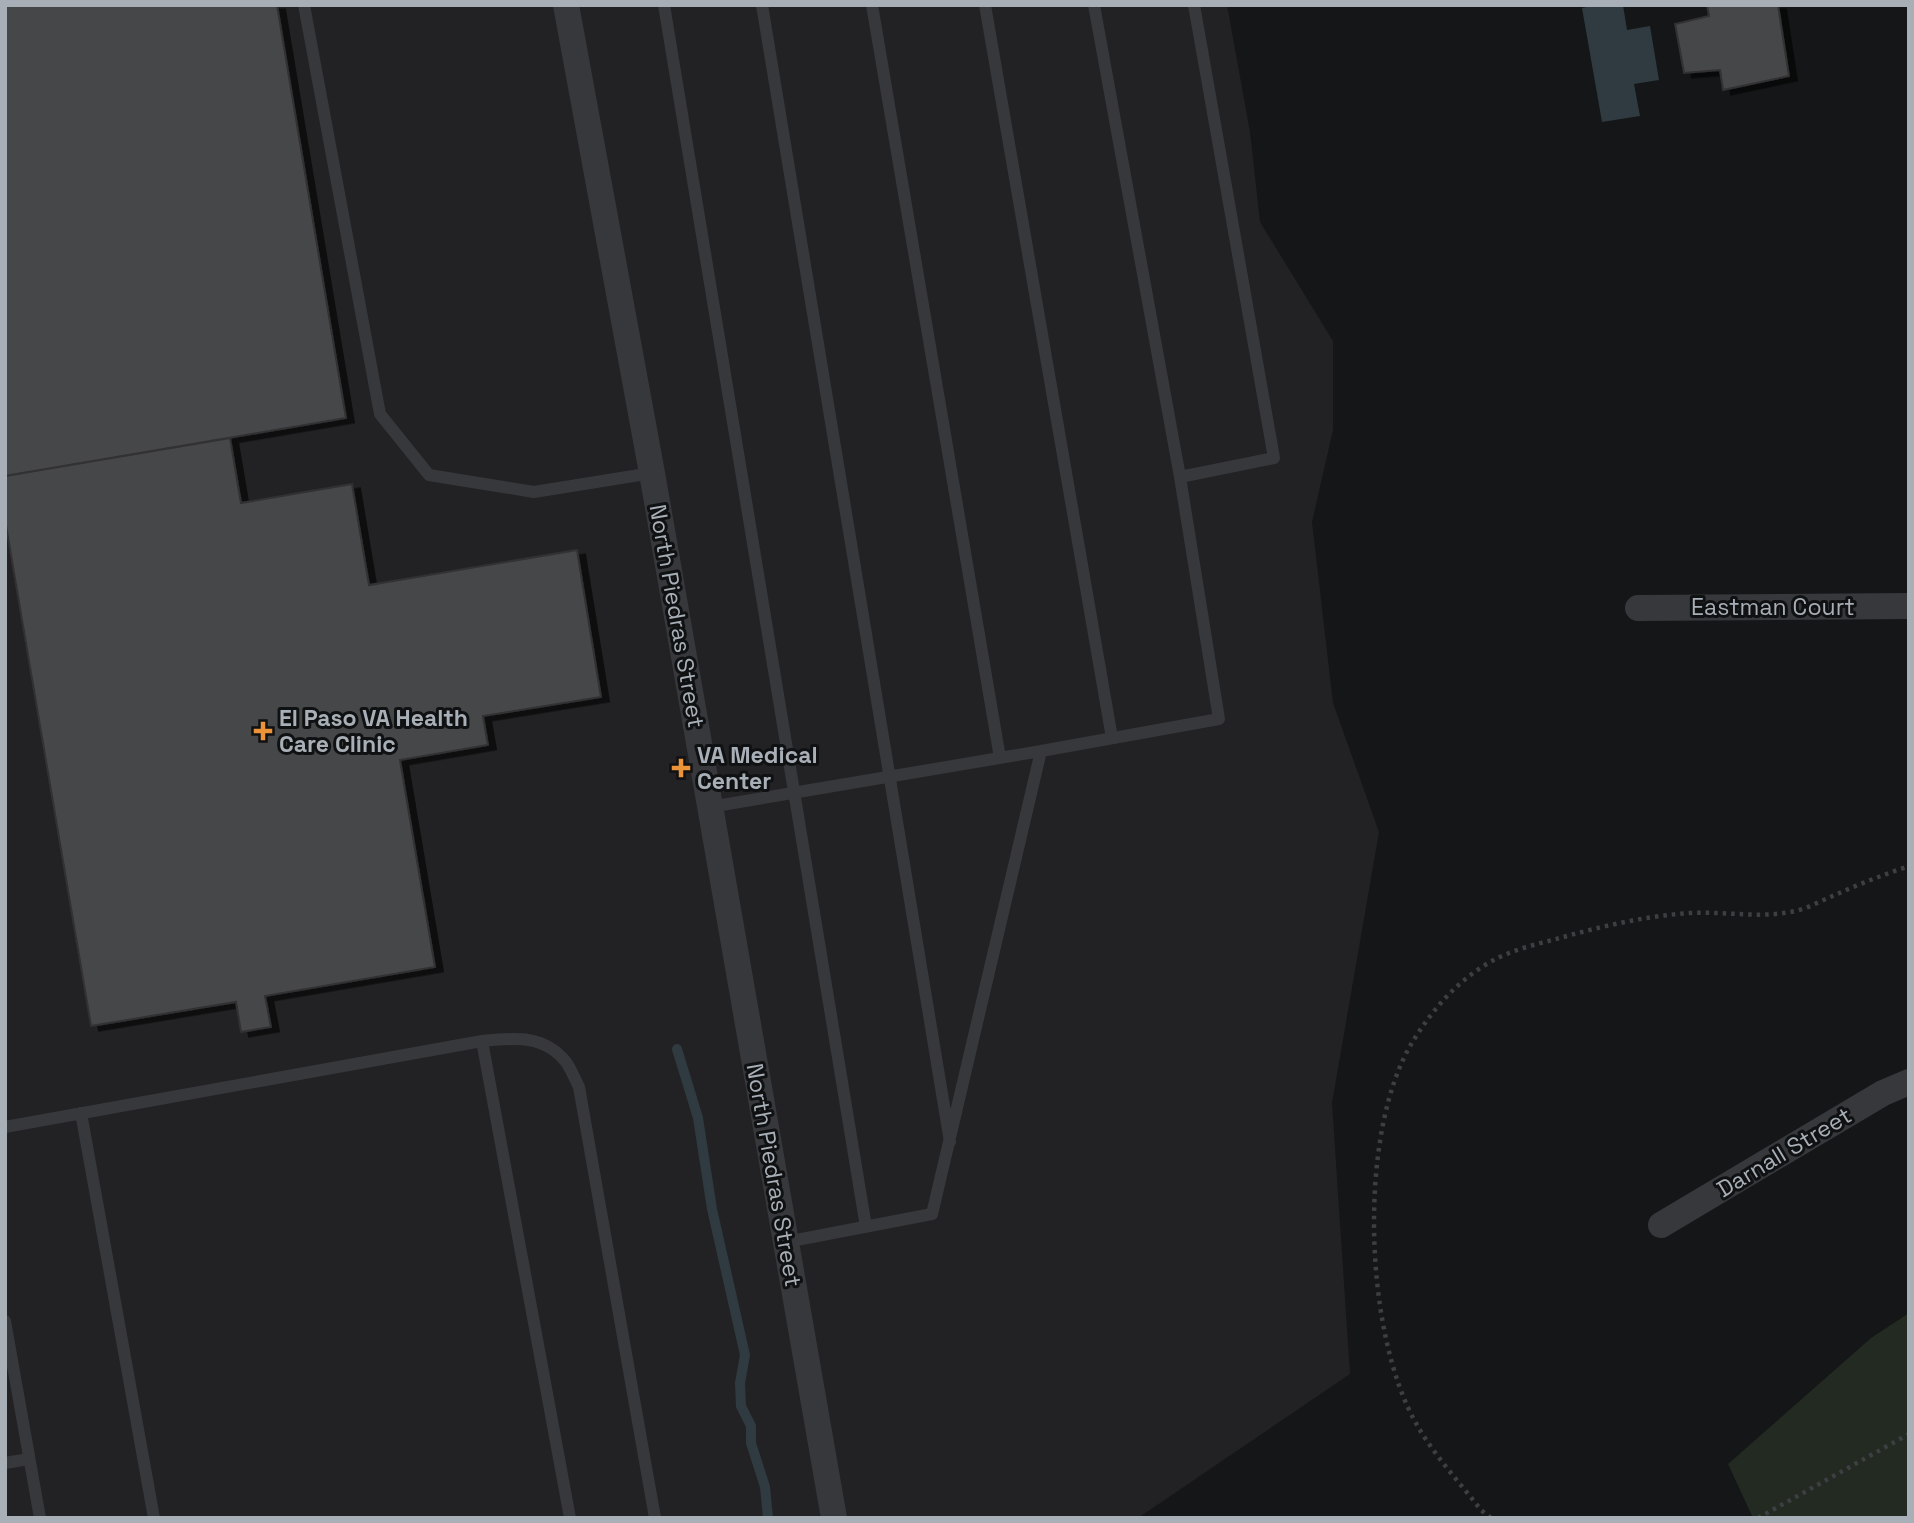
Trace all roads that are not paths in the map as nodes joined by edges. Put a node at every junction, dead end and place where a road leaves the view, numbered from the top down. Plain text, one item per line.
1 (304, 5) edge
2 (566, 5) edge
3 (664, 5) edge
4 (762, 5) edge
5 (872, 5) edge
6 (985, 5) edge
7 (1094, 5) edge
8 (1194, 5) edge
9 (652, 473) junction
10 (1180, 477) junction
11 (1909, 606) edge
12 (1638, 608) dead end
13 (1112, 738) junction
14 (1041, 751) junction
15 (1000, 758) junction
16 (891, 776) junction
17 (793, 793) junction
18 (710, 807) junction
19 (482, 1041) junction
20 (1909, 1082) edge
21 (81, 1113) junction
22 (5, 1127) edge
23 (950, 1142) junction
24 (1661, 1225) dead end
25 (866, 1227) junction
26 (786, 1242) junction
27 (5, 1321) edge
28 (29, 1458) junction
29 (5, 1463) edge
30 (40, 1518) edge
31 (154, 1518) edge
32 (570, 1518) edge
33 (655, 1518) edge
34 (834, 1518) edge

1 - 9 lane
2 - 9 street, North Piedras Street
3 - 17 lane
4 - 16 lane
5 - 15 lane
6 - 13 lane
7 - 10 lane
8 - 10 lane
9 - 18 street, North Piedras Street
10 - 13 lane
11 - 12 street, Eastman Court
13 - 14 lane
14 - 15 lane
14 - 23 lane
15 - 16 lane
16 - 17 lane
16 - 23 lane
17 - 18 lane
17 - 25 lane
18 - 26 street, North Piedras Street
19 - 21 lane
19 - 32 lane
19 - 33 lane
20 - 24 street, Darnall Street
21 - 22 lane
21 - 31 lane
23 - 25 lane
25 - 26 lane
26 - 34 street, North Piedras Street
27 - 28 lane
28 - 29 lane
28 - 30 lane

